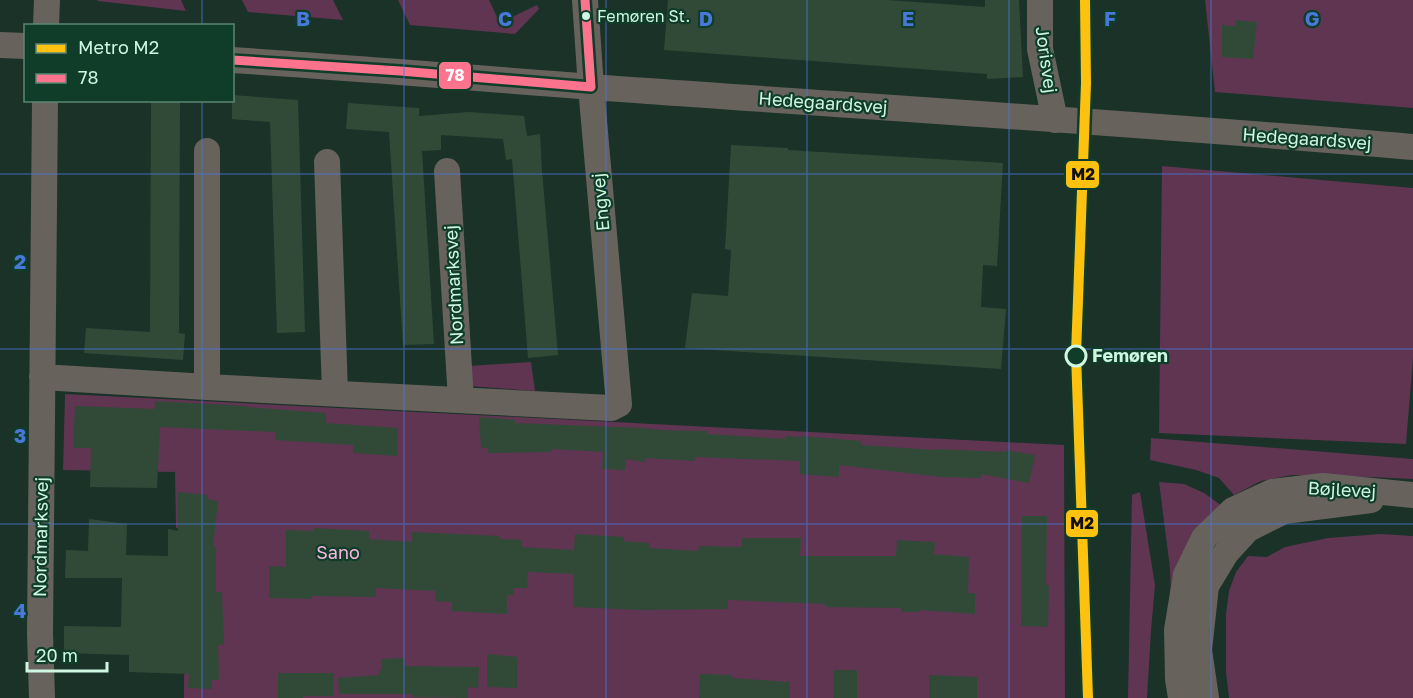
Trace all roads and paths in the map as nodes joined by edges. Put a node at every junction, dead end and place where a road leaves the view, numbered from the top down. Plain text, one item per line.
1 (46, 0) edge
2 (585, 0) edge
3 (1040, 0) edge
4 (46, 24) edge
5 (0, 45) edge
6 (24, 46) edge
7 (234, 60) edge
8 (591, 87) junction
9 (45, 102) edge
10 (1055, 120) junction
11 (1413, 147) edge
12 (207, 151) dead end
13 (327, 162) dead end
14 (447, 171) dead end
15 (42, 377) junction
16 (207, 387) junction
17 (335, 393) junction
18 (461, 400) junction
19 (1411, 495) edge
20 (42, 698) edge
21 (1181, 698) edge
22 (1206, 698) edge

1 - 4 street
2 - 8 street, Engvej
3 - 10 street, Jorisvej
5 - 6 street
7 - 8 street, Hedegaardsvej
8 - 10 street, Hedegaardsvej
8 - 18 street, Engvej
9 - 15 street, Nordmarksvej
10 - 11 street, Hedegaardsvej
12 - 16 street
13 - 17 street
14 - 18 street, Nordmarksvej
15 - 16 street
15 - 20 street, Nordmarksvej
16 - 17 street
17 - 18 street
19 - 21 street, Bøjlevej
19 - 22 street, Bøjlevej

